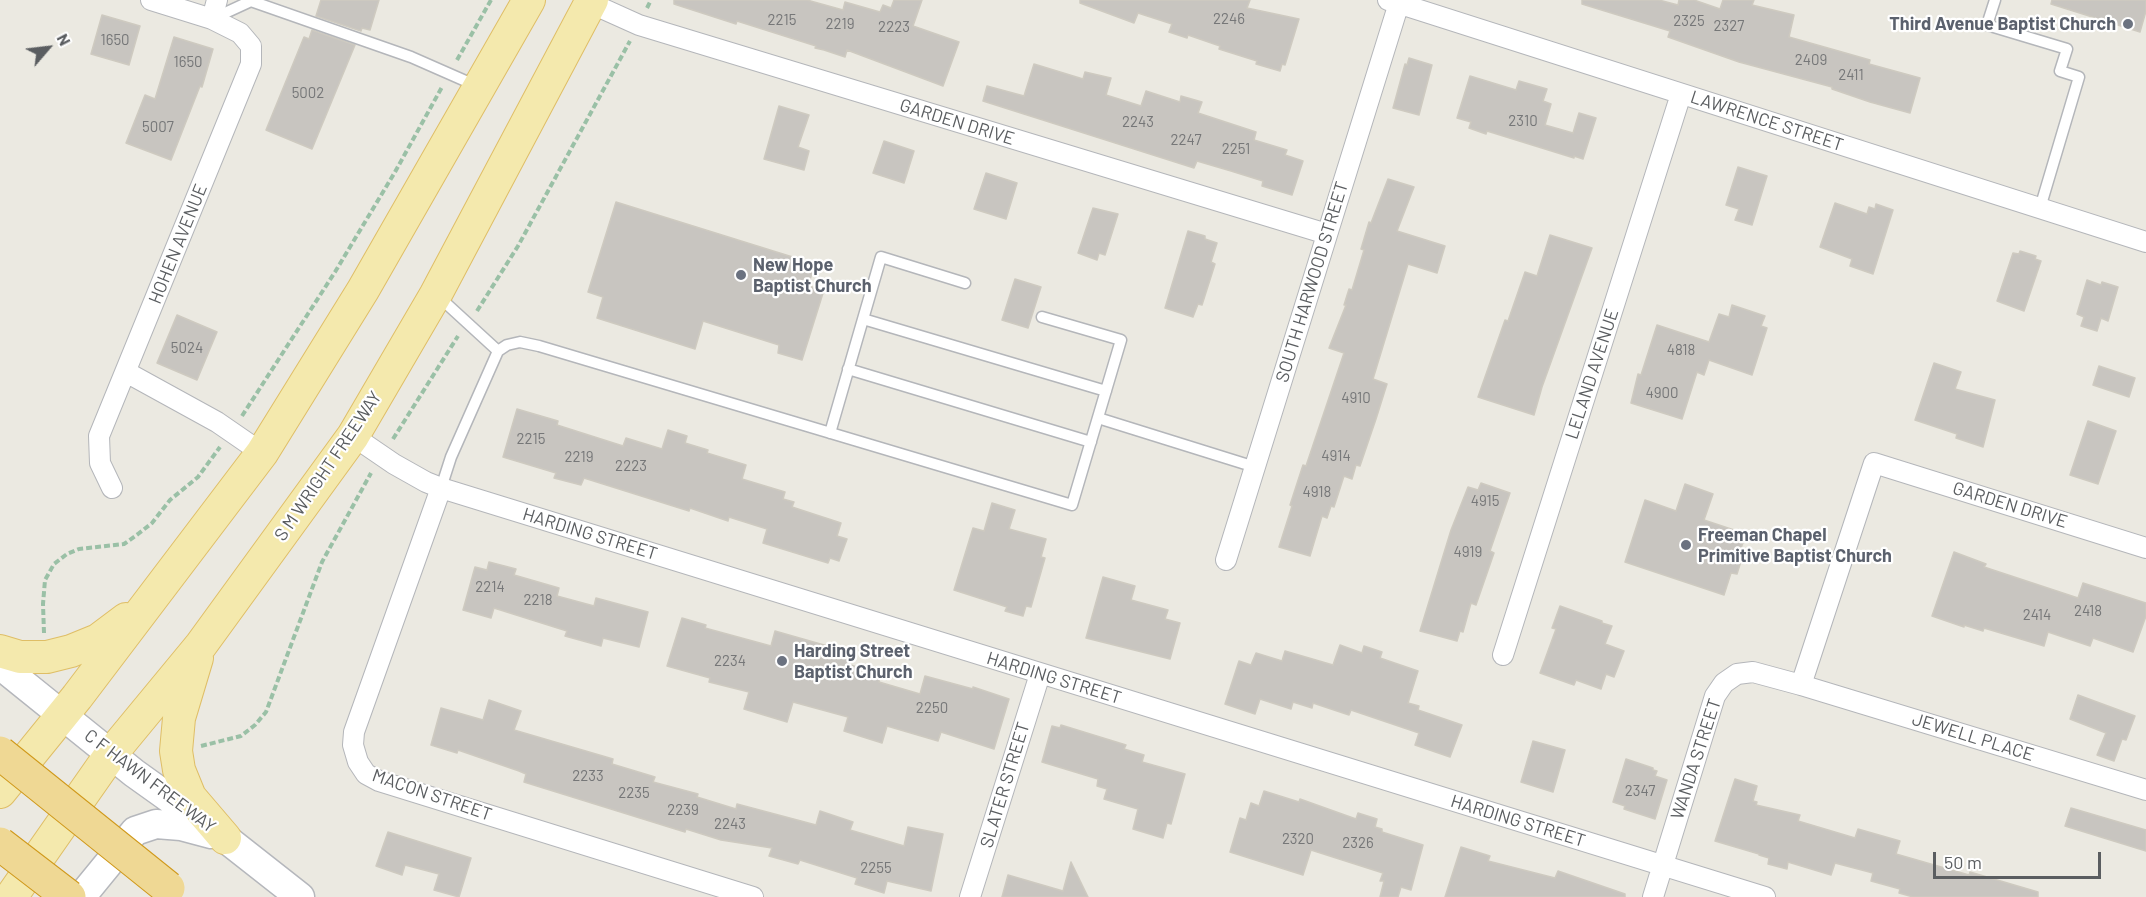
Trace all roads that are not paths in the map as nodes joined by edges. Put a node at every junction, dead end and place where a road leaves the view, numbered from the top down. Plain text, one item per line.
1 (150, 0) edge
2 (529, 0) edge
3 (1995, 0) edge
4 (591, 1) edge
5 (1393, 2) edge
6 (214, 9) edge
7 (479, 87) junction
8 (1681, 94) junction
9 (2040, 208) junction
10 (1327, 234) junction
11 (2146, 242) edge
12 (965, 283) dead end
13 (436, 294) junction
14 (1042, 316) dead end
15 (863, 319) junction
16 (498, 351) junction
17 (848, 369) junction
18 (126, 372) junction
19 (1106, 391) junction
20 (1098, 418) junction
21 (830, 433) junction
22 (353, 436) junction
23 (1091, 442) junction
24 (262, 453) junction
25 (1255, 467) junction
26 (112, 488) dead end
27 (441, 488) junction
28 (2146, 548) edge
29 (1226, 560) dead end
30 (149, 603) junction
31 (201, 645) junction
32 (0, 651) edge
33 (1503, 655) dead end
34 (0, 665) edge
35 (1040, 674) junction
36 (1800, 685) junction
37 (63, 715) junction
38 (0, 753) edge
39 (111, 754) junction
40 (2146, 790) edge
41 (0, 792) edge
42 (225, 838) junction
43 (0, 844) edge
44 (1662, 865) junction
45 (168, 888) dead end
46 (11, 897) edge
47 (69, 897) edge
48 (81, 897) edge
49 (300, 897) edge
50 (753, 897) edge
51 (970, 897) edge
52 (1653, 897) edge
53 (1765, 897) edge

1 - 6 street, HOHEN AVENUE
2 - 7 main road
3 - 9 lane
4 - 10 street, GARDEN DRIVE
4 - 13 main road, S M WRIGHT FREEWAY
5 - 8 street, LAWRENCE STREET
5 - 10 street, SOUTH HARWOOD STREET
6 - 7 lane
6 - 18 street, HOHEN AVENUE
7 - 24 main road
8 - 9 street, LAWRENCE STREET
8 - 33 street, LELAND AVENUE
9 - 11 street, LAWRENCE STREET
10 - 25 street, SOUTH HARWOOD STREET
12 - 15 lane
13 - 16 lane
13 - 22 main road, S M WRIGHT FREEWAY
14 - 19 lane
15 - 17 lane
15 - 19 lane
16 - 21 lane
16 - 27 lane
17 - 21 lane
17 - 23 lane
18 - 24 street
18 - 26 street, HOHEN AVENUE
19 - 20 lane
20 - 23 lane
20 - 25 lane
21 - 23 lane
22 - 27 street, HARDING STREET
22 - 31 main road, S M WRIGHT FREEWAY
24 - 30 main road
25 - 29 street, SOUTH HARWOOD STREET
27 - 35 street, HARDING STREET
27 - 50 street, MACON STREET
28 - 36 street, GARDEN DRIVE
30 - 32 main road
30 - 37 main road
31 - 39 main road, S M WRIGHT FREEWAY
31 - 42 main road
34 - 37 main road, C F HAWN FREEWAY
35 - 44 street, HARDING STREET
35 - 51 street, SLATER STREET
36 - 40 street, JEWELL PLACE
36 - 44 street, WANDA STREET
37 - 39 main road, C F HAWN FREEWAY
37 - 41 main road
38 - 45 highway, bridge
39 - 42 main road, C F HAWN FREEWAY
39 - 46 main road, S M WRIGHT FREEWAY
42 - 48 main road
42 - 49 main road, C F HAWN FREEWAY
43 - 47 highway, bridge
44 - 52 street, WANDA STREET
44 - 53 street, HARDING STREET

